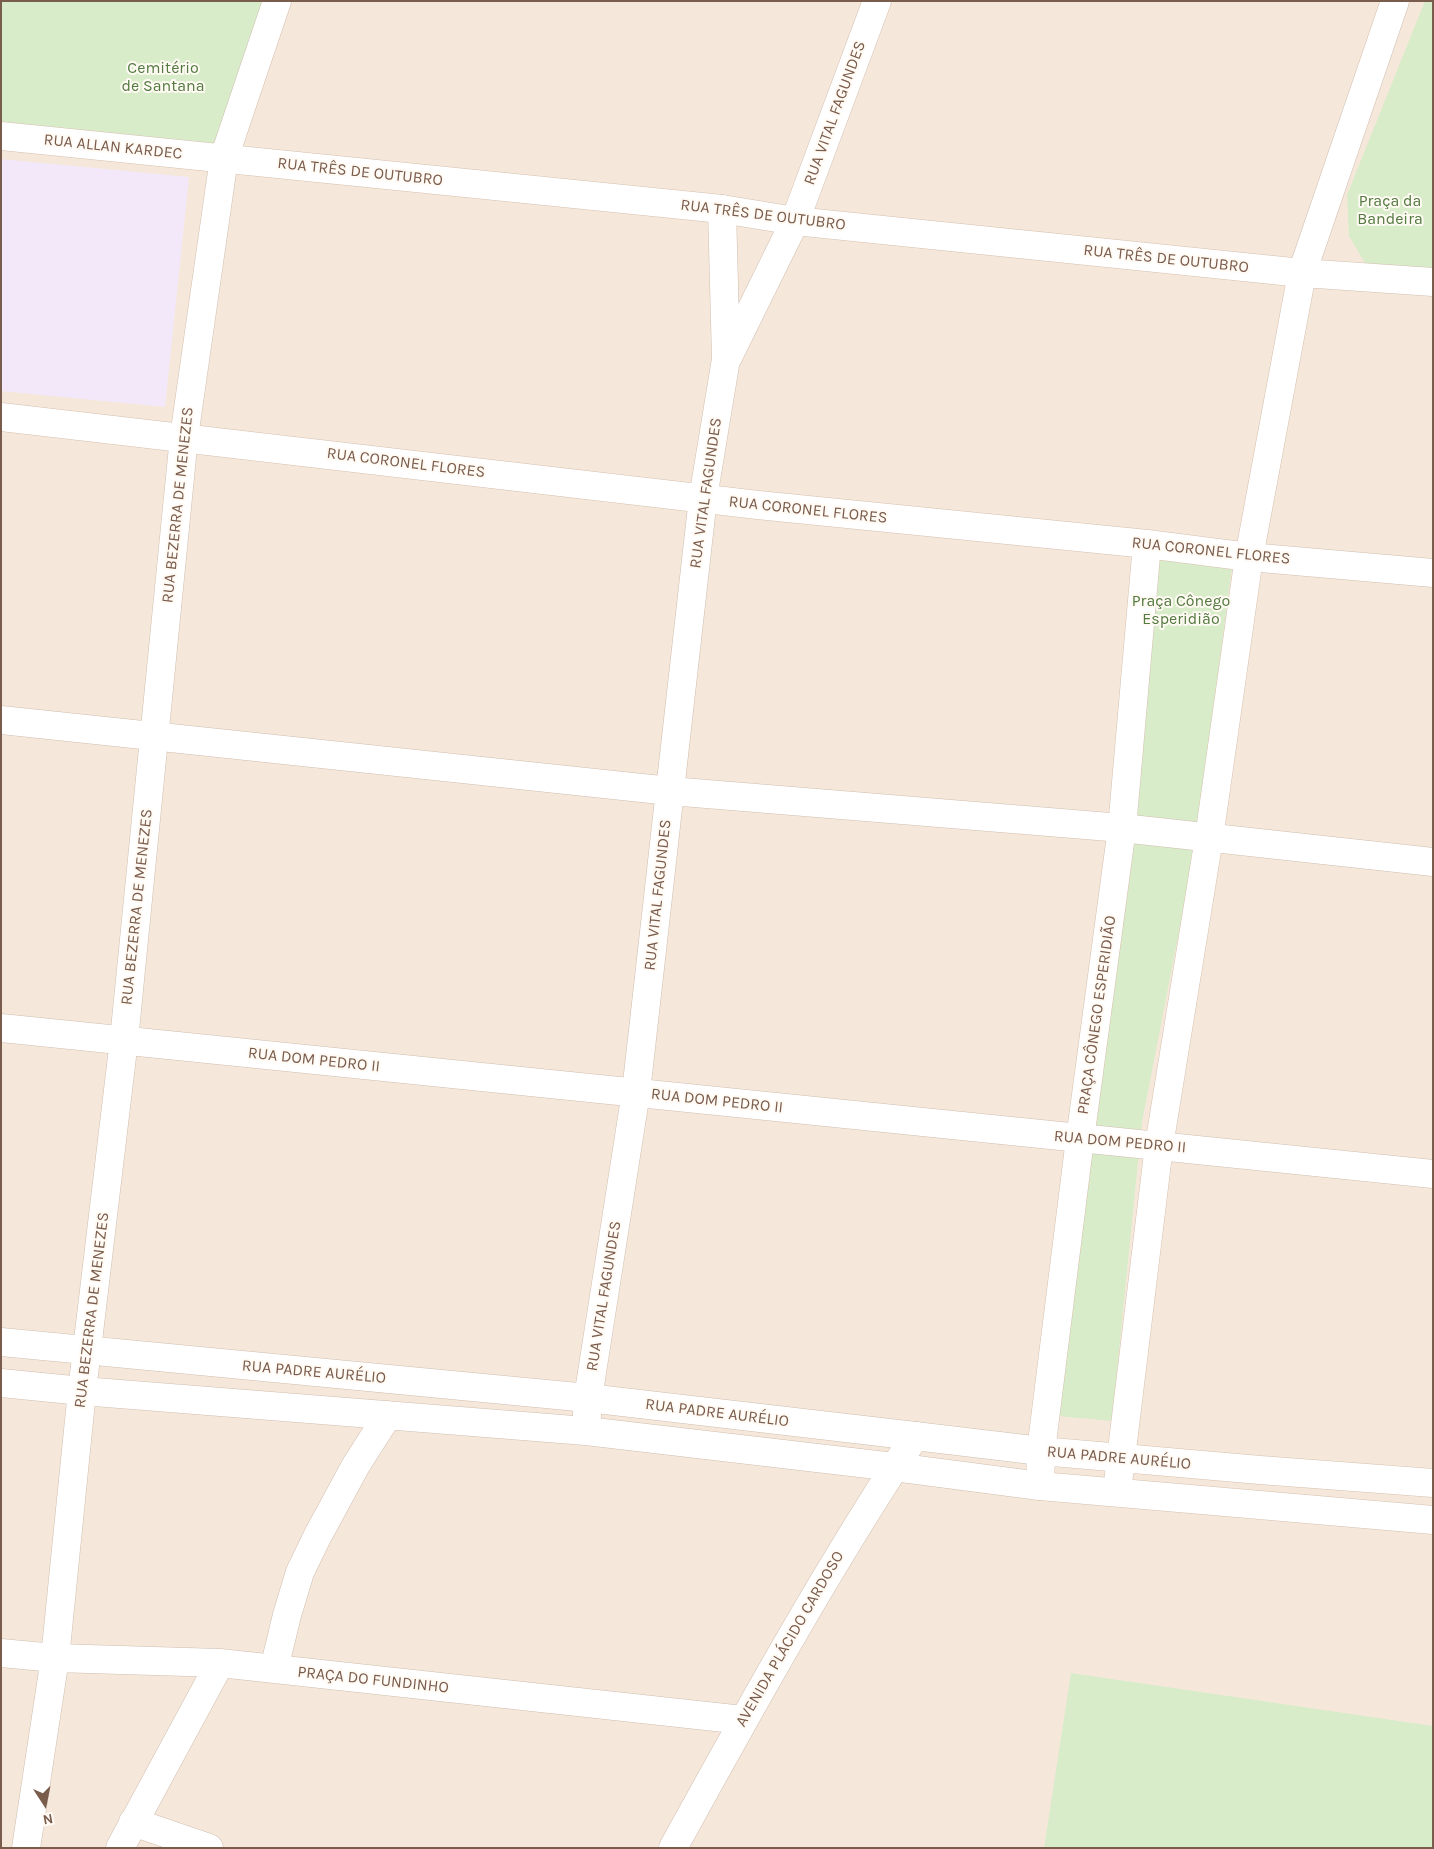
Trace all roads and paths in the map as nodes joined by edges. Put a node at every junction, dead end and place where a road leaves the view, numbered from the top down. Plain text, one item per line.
1 (277, 1) edge
2 (877, 1) edge
3 (1395, 1) edge
4 (1, 136) edge
5 (224, 158) junction
6 (722, 208) junction
7 (795, 221) junction
8 (1302, 273) junction
9 (1433, 282) edge
10 (726, 359) junction
11 (1, 417) edge
12 (184, 437) junction
13 (703, 498) junction
14 (1147, 544) junction
15 (1250, 557) junction
16 (1433, 573) edge
17 (1, 720) edge
18 (154, 736) junction
19 (670, 791) junction
20 (1122, 828) junction
21 (1209, 838) junction
22 (1433, 862) edge
23 (1, 1028) edge
24 (124, 1040) junction
25 (636, 1092) junction
26 (1080, 1139) junction
27 (1159, 1146) junction
28 (1433, 1174) edge
29 (1, 1342) edge
30 (87, 1351) junction
31 (1, 1383) edge
32 (82, 1391) junction
33 (588, 1398) junction
34 (388, 1415) junction
35 (586, 1431) junction
36 (915, 1436) junction
37 (1041, 1452) junction
38 (1120, 1458) junction
39 (894, 1467) junction
40 (1433, 1483) edge
41 (1040, 1486) junction
42 (1117, 1491) junction
43 (1433, 1520) edge
44 (1, 1653) edge
45 (55, 1658) junction
46 (220, 1663) junction
47 (274, 1669) junction
48 (743, 1720) junction
49 (133, 1822) junction
50 (26, 1848) edge
51 (120, 1848) edge
52 (209, 1848) edge
53 (673, 1848) edge

1 - 5 street, RUA BEZERRA DE MENEZES
2 - 7 street, RUA VITAL FAGUNDES
3 - 8 street
4 - 5 street, RUA ALLAN KARDEC
5 - 6 street, RUA TRÊS DE OUTUBRO
5 - 12 street, RUA BEZERRA DE MENEZES
6 - 7 street, RUA TRÊS DE OUTUBRO
6 - 10 street, RUA VITAL FAGUNDES
7 - 8 street, RUA TRÊS DE OUTUBRO
7 - 10 street, RUA VITAL FAGUNDES
8 - 9 street, RUA TRÊS DE OUTUBRO
8 - 15 street
10 - 13 street, RUA VITAL FAGUNDES
11 - 12 street, RUA CORONEL FLORES
12 - 13 street, RUA CORONEL FLORES
12 - 18 street, RUA BEZERRA DE MENEZES
13 - 14 street, RUA CORONEL FLORES
13 - 19 street, RUA VITAL FAGUNDES
14 - 15 street, RUA CORONEL FLORES
14 - 20 street, PRAÇA CÔNEGO ESPERIDIÃO
15 - 16 street, RUA CORONEL FLORES
15 - 21 street
17 - 18 street
18 - 19 street
18 - 24 street, RUA BEZERRA DE MENEZES
19 - 20 street
19 - 25 street, RUA VITAL FAGUNDES
20 - 21 street
20 - 26 street, PRAÇA CÔNEGO ESPERIDIÃO
21 - 22 street
21 - 27 street
23 - 24 street, RUA DOM PEDRO II
24 - 25 street, RUA DOM PEDRO II
24 - 30 street, RUA BEZERRA DE MENEZES
25 - 26 street, RUA DOM PEDRO II
25 - 33 street, RUA VITAL FAGUNDES
26 - 27 street, RUA DOM PEDRO II
26 - 37 street, PRAÇA CÔNEGO ESPERIDIÃO
27 - 28 street, RUA DOM PEDRO II
27 - 38 street
29 - 30 street, RUA PADRE AURÉLIO
30 - 32 street, RUA BEZERRA DE MENEZES
30 - 33 street, RUA PADRE AURÉLIO
31 - 32 street, RUA PADRE AURÉLIO
32 - 34 street, RUA PADRE AURÉLIO
32 - 45 street, RUA BEZERRA DE MENEZES
33 - 35 street, RUA VITAL FAGUNDES
33 - 36 street, RUA PADRE AURÉLIO
34 - 35 street, RUA PADRE AURÉLIO
34 - 47 street
35 - 39 street, RUA PADRE AURÉLIO
36 - 37 street, RUA PADRE AURÉLIO
36 - 39 street, AVENIDA PLÁCIDO CARDOSO
37 - 38 street, RUA PADRE AURÉLIO
37 - 41 street, PRAÇA CÔNEGO ESPERIDIÃO
38 - 40 street, RUA PADRE AURÉLIO
38 - 42 street
39 - 41 street, RUA PADRE AURÉLIO
39 - 48 street, AVENIDA PLÁCIDO CARDOSO
41 - 42 street, RUA PADRE AURÉLIO
42 - 43 street, RUA PADRE AURÉLIO
44 - 45 street, PRAÇA DO FUNDINHO
45 - 46 street, PRAÇA DO FUNDINHO
45 - 50 street, RUA BEZERRA DE MENEZES
46 - 47 street, PRAÇA DO FUNDINHO
46 - 49 street
47 - 48 street, PRAÇA DO FUNDINHO
48 - 53 street, AVENIDA PLÁCIDO CARDOSO
49 - 51 street
49 - 52 street

